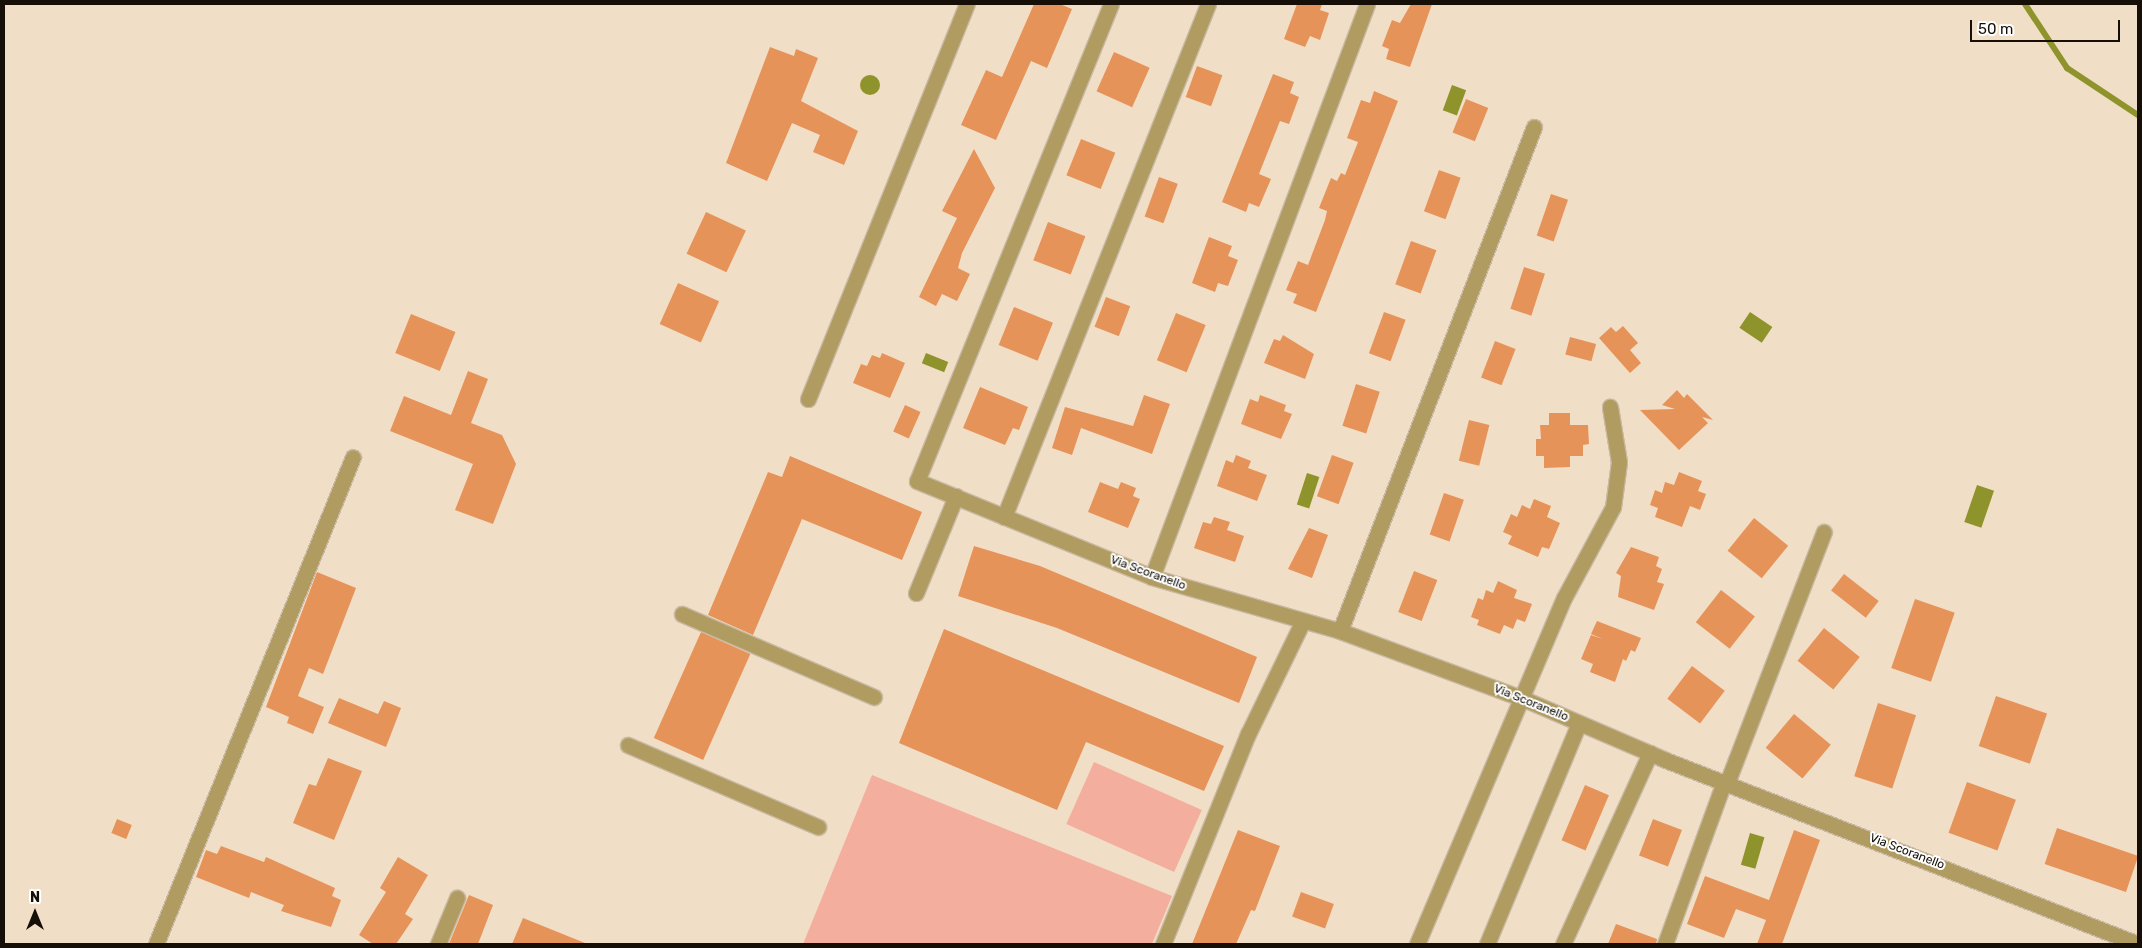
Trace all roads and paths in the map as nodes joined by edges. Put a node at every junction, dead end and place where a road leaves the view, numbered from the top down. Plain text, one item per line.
1 (967, 4) edge
2 (1111, 4) edge
3 (1208, 4) edge
4 (1367, 4) edge
5 (1534, 126) dead end
6 (808, 399) dead end
7 (1610, 407) dead end
8 (353, 457) dead end
9 (956, 496) junction
10 (1004, 517) junction
11 (1824, 532) dead end
12 (1152, 576) junction
13 (916, 593) dead end
14 (682, 614) dead end
15 (1302, 623) junction
16 (1340, 631) junction
17 (874, 697) dead end
18 (1524, 699) junction
19 (1579, 723) junction
20 (628, 745) dead end
21 (1650, 753) junction
22 (1725, 783) junction
23 (818, 827) dead end
24 (458, 898) dead end
25 (156, 944) edge
26 (438, 944) edge
27 (1163, 944) edge
28 (1417, 944) edge
29 (1487, 944) edge
30 (1563, 944) edge
31 (1665, 944) edge
32 (2138, 944) edge

1 - 6 street
2 - 9 street, Via Scoranello
3 - 10 street
4 - 12 street
5 - 16 street
7 - 18 street
8 - 25 street
9 - 10 street, Via Scoranello
9 - 13 street
10 - 12 street, Via Scoranello
11 - 22 street
12 - 15 street, Via Scoranello
14 - 17 street
15 - 16 street, Via Scoranello
15 - 27 street
16 - 18 street, Via Scoranello
18 - 19 street, Via Scoranello
18 - 28 street
19 - 21 street, Via Scoranello
19 - 29 street
20 - 23 street
21 - 22 street, Via Scoranello
21 - 30 street
22 - 31 street
22 - 32 street, Via Scoranello
24 - 26 street

